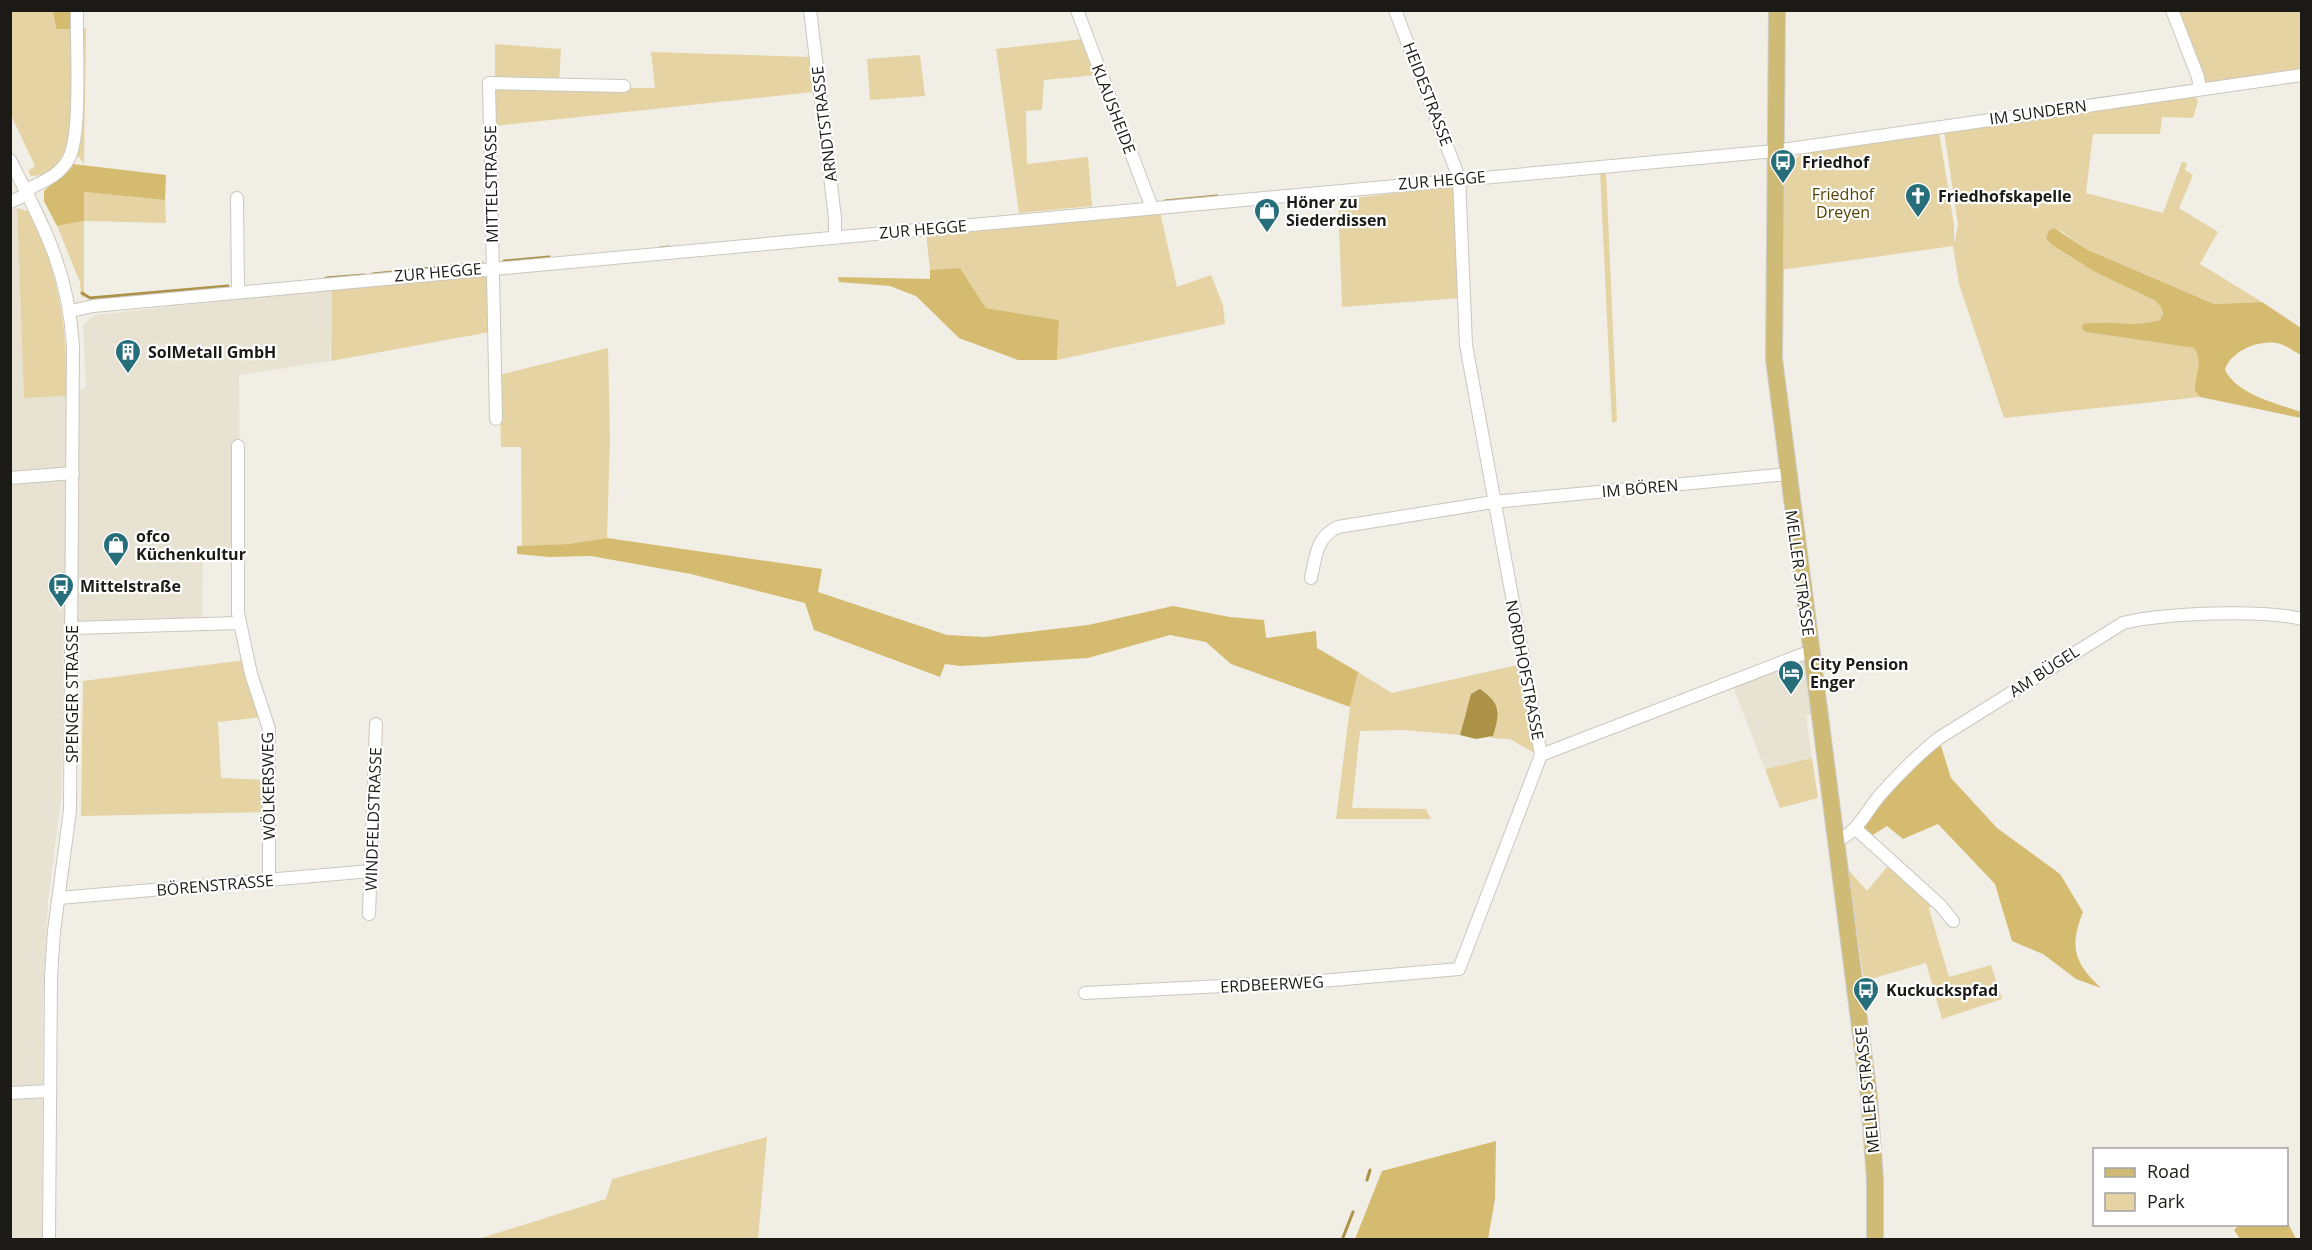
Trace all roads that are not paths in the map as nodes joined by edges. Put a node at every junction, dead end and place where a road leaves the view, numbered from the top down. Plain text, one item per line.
1 (77, 10) edge
2 (810, 10) edge
3 (1077, 10) edge
4 (1395, 10) edge
5 (1777, 10) edge
6 (2172, 10) edge
7 (2301, 75) edge
8 (624, 86) dead end
9 (2200, 89) junction
10 (1775, 151) junction
11 (10, 160) edge
12 (1459, 178) junction
13 (27, 192) junction
14 (237, 198) dead end
15 (10, 202) edge
16 (1152, 208) junction
17 (835, 237) junction
18 (493, 267) junction
19 (238, 292) junction
20 (71, 311) junction
21 (496, 420) dead end
22 (238, 446) dead end
23 (73, 473) junction
24 (1787, 474) junction
25 (10, 478) edge
26 (1493, 501) junction
27 (1311, 578) dead end
28 (2301, 619) edge
29 (239, 623) junction
30 (72, 628) junction
31 (1811, 651) junction
32 (376, 724) dead end
33 (1541, 755) junction
34 (1856, 829) junction
35 (1836, 841) junction
36 (371, 872) junction
37 (269, 880) junction
38 (59, 898) junction
39 (369, 914) dead end
40 (1953, 921) dead end
41 (1459, 969) joint
42 (1085, 993) dead end
43 (49, 1091) junction
44 (10, 1093) edge
45 (49, 1239) edge
46 (1875, 1239) edge

1 - 13 street
2 - 17 street, ARNDTSTRASSE
3 - 16 street, KLAUSHEIDE
4 - 12 street, HEIDESTRASSE
5 - 10 main road, MELLER STRASSE
6 - 9 street
7 - 9 street, IM SUNDERN
8 - 18 street, MITTELSTRASSE
9 - 10 street, IM SUNDERN
10 - 12 street, ZUR HEGGE
10 - 24 main road, MELLER STRASSE
11 - 13 street, SPENGER STRASSE
12 - 16 street, ZUR HEGGE
12 - 26 street, NORDHOFSTRASSE
13 - 15 street
13 - 20 street, SPENGER STRASSE
14 - 19 street
16 - 17 street, ZUR HEGGE
17 - 18 street, ZUR HEGGE
18 - 19 street, ZUR HEGGE
18 - 21 street, MITTELSTRASSE
19 - 20 street, ZUR HEGGE
20 - 23 street, SPENGER STRASSE
22 - 29 street, WÖLKERSWEG
23 - 25 street
23 - 30 street, SPENGER STRASSE
24 - 26 street, IM BÖREN
24 - 31 main road, MELLER STRASSE
26 - 27 street
26 - 33 street, NORDHOFSTRASSE
28 - 34 street, AM BÜGEL
29 - 30 street
29 - 37 street, WÖLKERSWEG
30 - 38 street, SPENGER STRASSE
31 - 33 street
31 - 35 main road, MELLER STRASSE
32 - 36 street, WINDFELDSTRASSE
33 - 41 street, NORDHOFSTRASSE
34 - 35 street, AM BÜGEL
34 - 40 street
35 - 46 main road, MELLER STRASSE
36 - 37 street, BÖRENSTRASSE
36 - 39 street, WINDFELDSTRASSE
37 - 38 street, BÖRENSTRASSE
38 - 43 street, SPENGER STRASSE
41 - 42 street, ERDBEERWEG
43 - 44 street
43 - 45 street, SPENGER STRASSE

